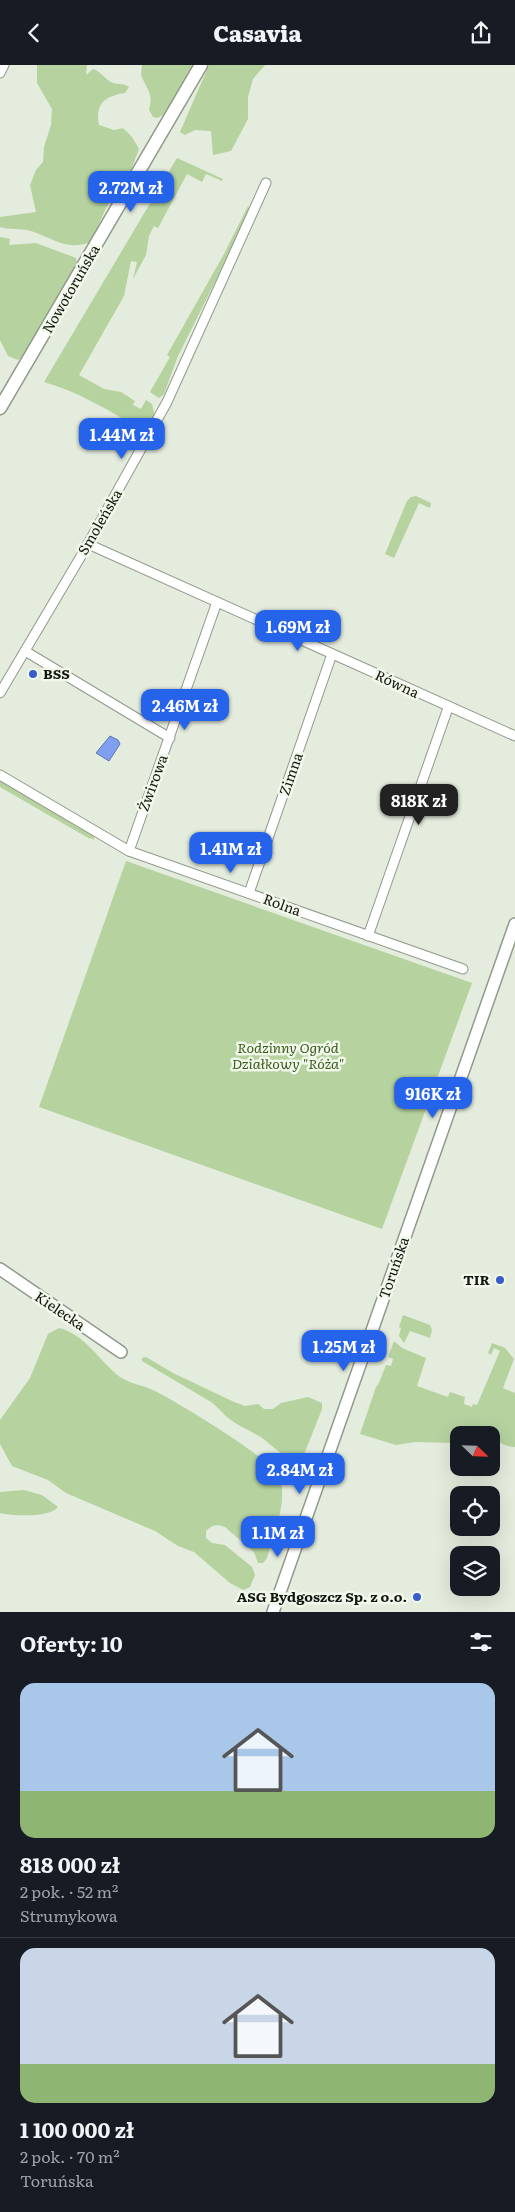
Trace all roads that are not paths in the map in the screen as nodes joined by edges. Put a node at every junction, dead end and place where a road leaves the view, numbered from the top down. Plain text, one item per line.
1 (4, 65) edge
2 (201, 65) edge
3 (0, 73) edge
4 (266, 183) dead end
5 (0, 408) edge
6 (88, 544) junction
7 (217, 602) junction
8 (24, 651) junction
9 (332, 654) junction
10 (0, 693) edge
11 (448, 708) junction
12 (515, 737) edge
13 (170, 738) junction
14 (0, 775) edge
15 (129, 851) junction
16 (249, 893) junction
17 (515, 924) edge
18 (368, 936) junction
19 (463, 969) dead end
20 (0, 1269) edge
21 (121, 1352) dead end
22 (273, 1612) edge

1 - 3 street
2 - 5 main road, Nowotoruńska
4 - 6 street, Smoleńska
6 - 7 street, Równa
6 - 8 street, Smoleńska
7 - 9 street, Równa
7 - 13 street, Żwirowa
8 - 10 street, Smoleńska
8 - 13 street
9 - 11 street, Równa
9 - 16 street, Zimna
11 - 12 street, Równa
11 - 18 street
13 - 15 street, Żwirowa
14 - 15 street, Rolna
15 - 16 street, Rolna
16 - 18 street, Rolna
17 - 22 street, Toruńska
18 - 19 street, Rolna
20 - 21 street, Kielecka

